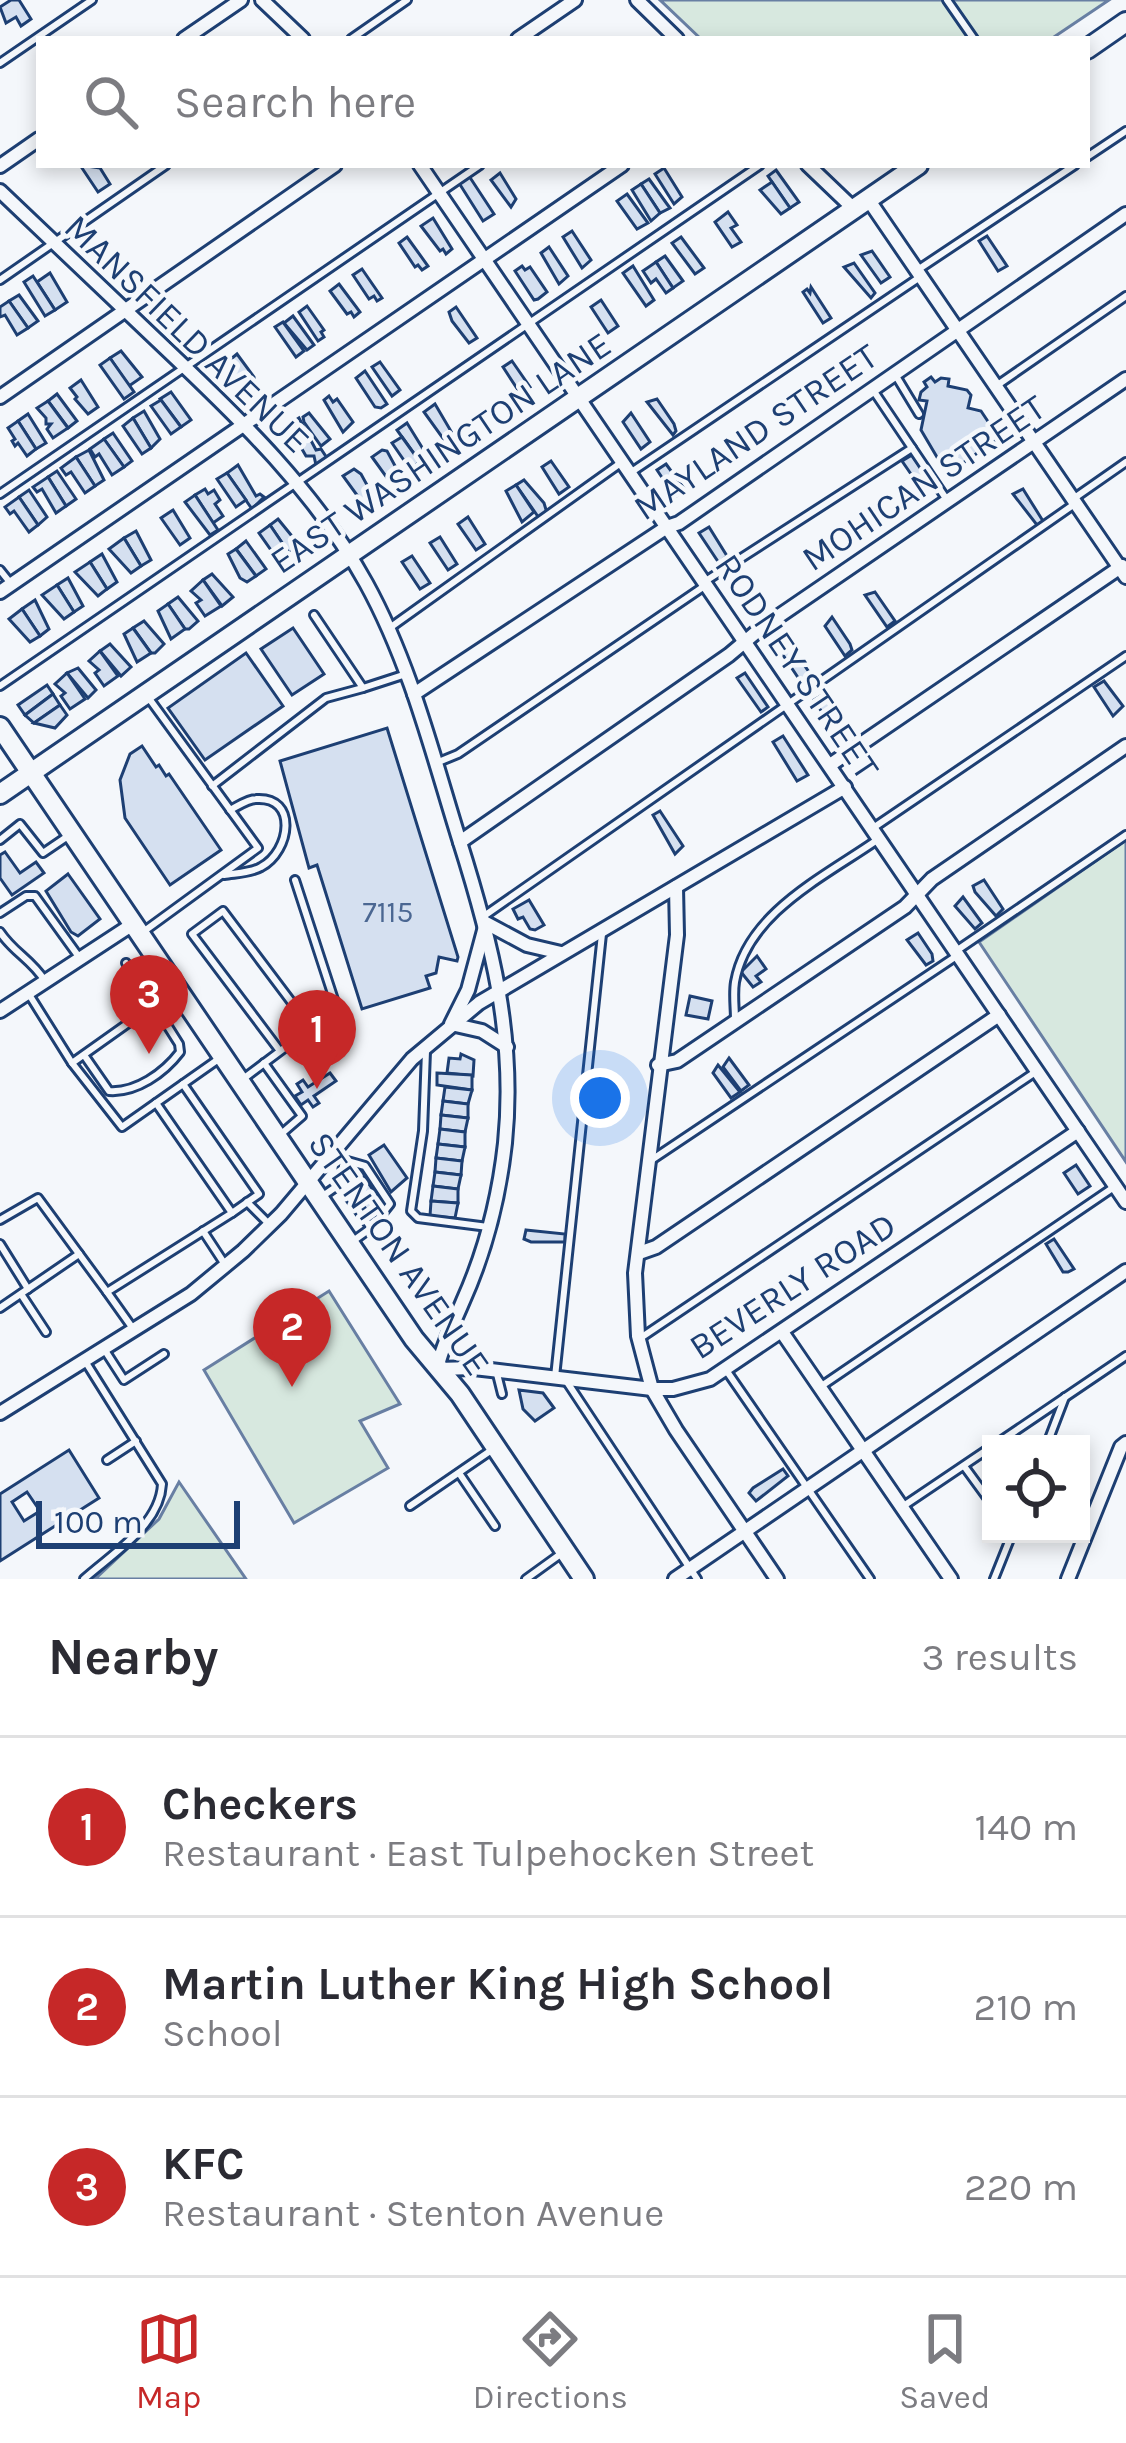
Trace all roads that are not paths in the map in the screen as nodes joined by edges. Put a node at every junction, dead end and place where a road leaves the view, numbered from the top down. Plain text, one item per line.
1 (92, 0) edge
2 (241, 0) edge
3 (262, 0) edge
4 (407, 0) edge
5 (575, 0) edge
6 (637, 0) edge
7 (947, 0) edge
8 (1126, 22) edge
9 (39, 36) edge
10 (188, 36) edge
11 (300, 36) edge
12 (355, 36) edge
13 (522, 36) edge
14 (669, 36) edge
15 (972, 36) edge
16 (36, 38) edge
17 (1090, 47) edge
18 (0, 63) edge
19 (1126, 131) edge
20 (36, 141) edge
21 (1090, 155) edge
22 (0, 166) edge
23 (162, 168) edge
24 (331, 168) edge
25 (422, 168) edge
26 (476, 168) edge
27 (618, 168) edge
28 (756, 168) edge
29 (812, 168) edge
30 (914, 168) edge
31 (1071, 168) edge
32 (0, 191) edge
33 (439, 193) junction
34 (861, 204) junction
35 (1126, 214) edge
36 (53, 242) junction
37 (485, 258) junction
38 (918, 274) junction
39 (0, 280) edge
40 (1126, 296) edge
41 (125, 309) junction
42 (529, 325) junction
43 (957, 329) junction
44 (184, 366) junction
45 (894, 373) junction
46 (1126, 379) edge
47 (996, 386) junction
48 (873, 390) junction
49 (0, 397) edge
50 (579, 397) junction
51 (920, 414) dead end
52 (244, 423) junction
53 (1034, 442) junction
54 (912, 448) junction
55 (1126, 462) edge
56 (626, 468) junction
57 (298, 483) junction
58 (0, 494) edge
59 (948, 501) junction
60 (1075, 501) junction
61 (667, 527) junction
62 (350, 554) junction
63 (1124, 569) edge
64 (0, 570) edge
65 (705, 583) junction
66 (6, 588) edge
67 (314, 614) dead end
68 (389, 628) junction
69 (746, 641) junction
70 (1126, 656) edge
71 (407, 674) junction
72 (0, 686) edge
73 (363, 688) junction
74 (146, 694) junction
75 (414, 694) junction
76 (789, 706) junction
77 (0, 728) edge
78 (1126, 746) edge
79 (436, 763) junction
80 (830, 765) junction
81 (31, 772) junction
82 (212, 786) junction
83 (845, 788) junction
84 (0, 794) edge
85 (230, 810) junction
86 (72, 833) junction
87 (876, 833) junction
88 (1126, 835) edge
89 (0, 839) edge
90 (460, 842) junction
91 (220, 875) junction
92 (295, 880) dead end
93 (676, 886) junction
94 (917, 894) junction
95 (0, 914) edge
96 (485, 920) junction
97 (137, 929) junction
98 (603, 929) junction
99 (0, 932) edge
100 (562, 953) junction
101 (957, 953) junction
102 (80, 958) junction
103 (126, 963) dead end
104 (45, 981) junction
105 (177, 988) junction
106 (501, 988) junction
107 (28, 993) junction
108 (154, 1004) junction
109 (0, 1011) edge
110 (999, 1015) junction
111 (736, 1022) junction
112 (451, 1024) junction
113 (311, 1028) junction
114 (425, 1046) junction
115 (507, 1047) junction
116 (280, 1051) junction
117 (84, 1055) junction
118 (223, 1056) junction
119 (264, 1063) junction
120 (73, 1064) junction
121 (658, 1065) junction
122 (1037, 1071) junction
123 (240, 1081) junction
124 (183, 1084) junction
125 (156, 1103) junction
126 (1078, 1131) junction
127 (278, 1138) junction
128 (340, 1153) junction
129 (647, 1163) junction
130 (343, 1182) junction
131 (1115, 1186) junction
132 (314, 1190) junction
133 (247, 1202) junction
134 (1126, 1202) edge
135 (232, 1213) junction
136 (0, 1220) edge
137 (270, 1226) junction
138 (488, 1227) junction
139 (371, 1228) junction
140 (203, 1231) junction
141 (350, 1243) junction
142 (0, 1244) edge
143 (639, 1253) junction
144 (79, 1254) junction
145 (226, 1266) junction
146 (1126, 1271) edge
147 (24, 1292) junction
148 (106, 1292) junction
149 (0, 1308) edge
150 (134, 1330) junction
151 (46, 1332) dead end
152 (782, 1332) junction
153 (639, 1339) junction
154 (104, 1349) junction
155 (164, 1354) dead end
156 (1126, 1356) edge
157 (85, 1361) junction
158 (437, 1369) junction
159 (496, 1370) junction
160 (726, 1370) junction
161 (560, 1378) junction
162 (820, 1387) junction
163 (652, 1388) junction
164 (502, 1394) dead end
165 (1065, 1397) junction
166 (0, 1413) edge
167 (1009, 1435) edge
168 (1050, 1435) edge
169 (136, 1442) junction
170 (1126, 1443) edge
171 (496, 1447) junction
172 (863, 1451) junction
173 (982, 1454) edge
174 (107, 1460) dead end
175 (964, 1466) junction
176 (459, 1472) junction
177 (809, 1488) junction
178 (982, 1491) edge
179 (410, 1506) dead end
180 (902, 1507) junction
181 (495, 1526) dead end
182 (744, 1532) junction
183 (1008, 1543) edge
184 (565, 1551) junction
185 (693, 1574) edge
186 (85, 1579) edge
187 (526, 1579) edge
188 (584, 1579) edge
189 (675, 1579) edge
190 (777, 1579) edge
191 (870, 1579) edge
192 (951, 1579) edge
193 (994, 1579) edge
194 (1068, 1579) edge

1 - 9 lane
2 - 10 street
3 - 11 street
4 - 12 lane
5 - 13 street
6 - 14 street
7 - 15 lane
8 - 17 main road
16 - 18 lane
19 - 21 lane
20 - 22 street
23 - 36 lane
24 - 41 street
25 - 33 street, RODNEY STREET
26 - 33 lane
27 - 37 street
28 - 42 lane
29 - 34 street
30 - 34 main road, EAST WASHINGTON LANE
31 - 38 lane
32 - 36 street, MANSFIELD AVENUE
33 - 37 street, RODNEY STREET
33 - 44 lane
34 - 38 street
34 - 50 main road, EAST WASHINGTON LANE
35 - 43 street, MAYLAND STREET
36 - 39 lane
36 - 41 street, MANSFIELD AVENUE
37 - 42 street, RODNEY STREET
37 - 52 street
38 - 43 street
38 - 56 lane
40 - 47 lane
41 - 44 street, MANSFIELD AVENUE
41 - 49 street
42 - 50 street, RODNEY STREET
42 - 57 lane
43 - 45 street, MAYLAND STREET
43 - 47 street
44 - 52 street, MANSFIELD AVENUE
44 - 58 lane
45 - 48 street, MAYLAND STREET
45 - 51 lane
46 - 53 street, MOHICAN STREET
47 - 53 street
48 - 54 lane
48 - 61 street, MAYLAND STREET
50 - 56 street, RODNEY STREET
50 - 62 main road, EAST WASHINGTON LANE
52 - 57 street, MANSFIELD AVENUE
52 - 66 street
53 - 59 street, MOHICAN STREET
53 - 60 street
54 - 59 lane
54 - 65 lane
55 - 60 lane
56 - 61 street, RODNEY STREET
56 - 68 lane
57 - 62 street, MANSFIELD AVENUE
57 - 72 lane
59 - 69 street, MOHICAN STREET
60 - 63 street
60 - 76 lane
61 - 65 street, RODNEY STREET
61 - 75 street, MAYLAND STREET
62 - 68 street, MANSFIELD AVENUE
62 - 74 main road, EAST WASHINGTON LANE
63 - 80 street
64 - 66 lane
65 - 69 street, RODNEY STREET
65 - 79 lane
67 - 73 lane
68 - 71 street, MANSFIELD AVENUE
69 - 76 street, RODNEY STREET
69 - 90 street, MOHICAN STREET
70 - 87 lane
71 - 73 lane
71 - 75 street, MANSFIELD AVENUE
73 - 82 lane
74 - 81 main road, EAST WASHINGTON LANE
74 - 82 lane
75 - 79 street, MANSFIELD AVENUE
76 - 80 street, RODNEY STREET
76 - 96 lane
77 - 81 main road, STENTON AVENUE
78 - 94 street
79 - 90 street, MANSFIELD AVENUE
80 - 83 street, RODNEY STREET
81 - 84 main road, EAST WASHINGTON LANE
81 - 86 main road, STENTON AVENUE
82 - 85 lane
83 - 87 street, RODNEY STREET
83 - 93 street
85 - 91 lane
85 - 91 lane
86 - 89 lane
86 - 97 main road, STENTON AVENUE
87 - 94 street, RODNEY STREET
87 - 111 lane
88 - 101 lane
90 - 96 street, MANSFIELD AVENUE
91 - 97 lane
92 - 113 lane
93 - 98 street
93 - 121 street
94 - 101 street, RODNEY STREET
94 - 111 street
95 - 102 lane
96 - 100 street
96 - 106 street, MANSFIELD AVENUE
96 - 112 street
97 - 102 street
97 - 105 main road, STENTON AVENUE
98 - 100 street
98 - 161 lane
99 - 104 lane
100 - 106 street
101 - 110 street, RODNEY STREET
101 - 129 lane
102 - 104 street
103 - 108 lane
104 - 107 street
105 - 108 lane
105 - 118 main road, STENTON AVENUE
106 - 112 street
106 - 115 street, MANSFIELD AVENUE
107 - 109 street
107 - 120 lane
108 - 117 lane
108 - 117 lane
110 - 122 street, RODNEY STREET
110 - 143 street
111 - 121 street
112 - 114 street
112 - 115 street
113 - 116 lane
113 - 116 lane
114 - 128 street
114 - 138 lane
115 - 138 street, MANSFIELD AVENUE
116 - 119 lane
117 - 120 lane
118 - 123 main road, STENTON AVENUE
118 - 124 lane
119 - 123 lane
119 - 127 lane
120 - 125 lane
121 - 129 street
122 - 126 street, RODNEY STREET
122 - 153 lane
123 - 127 main road, STENTON AVENUE
124 - 125 lane
124 - 133 lane
125 - 135 lane
126 - 131 street, RODNEY STREET
126 - 152 street, BEVERLY ROAD
127 - 132 main road, STENTON AVENUE
128 - 130 lane
128 - 132 street
128 - 139 lane
129 - 143 street
130 - 132 lane
130 - 139 lane
131 - 134 street, RODNEY STREET
131 - 162 lane
132 - 137 street
132 - 141 main road, STENTON AVENUE
133 - 135 lane
133 - 137 lane
135 - 140 lane
136 - 144 lane
137 - 145 street
138 - 158 street, MANSFIELD AVENUE
139 - 141 lane
140 - 145 lane
140 - 148 lane
141 - 158 main road, STENTON AVENUE
142 - 147 lane
143 - 153 street
144 - 147 lane
144 - 148 lane
145 - 150 street
146 - 172 street
147 - 149 lane
147 - 151 lane
148 - 150 lane
150 - 154 street
152 - 160 street, BEVERLY ROAD
152 - 162 street
153 - 163 street
154 - 155 lane
154 - 157 street
156 - 165 lane
157 - 166 street
157 - 169 lane
158 - 159 street, BEVERLY ROAD
158 - 171 main road, STENTON AVENUE
159 - 161 street, BEVERLY ROAD
159 - 164 lane
160 - 163 street, BEVERLY ROAD
160 - 177 lane
161 - 163 street, BEVERLY ROAD
161 - 185 lane
162 - 172 street
163 - 182 street
165 - 167 lane
165 - 168 lane
169 - 174 lane
169 - 186 lane
170 - 194 street
171 - 176 lane
171 - 184 main road, STENTON AVENUE
172 - 177 street
172 - 180 street
173 - 175 lane
175 - 178 lane
175 - 180 lane
176 - 179 lane
176 - 181 lane
177 - 182 street
177 - 191 lane
180 - 192 street
182 - 185 street
182 - 190 street
183 - 193 lane
184 - 187 lane
184 - 188 main road, STENTON AVENUE
185 - 189 street

